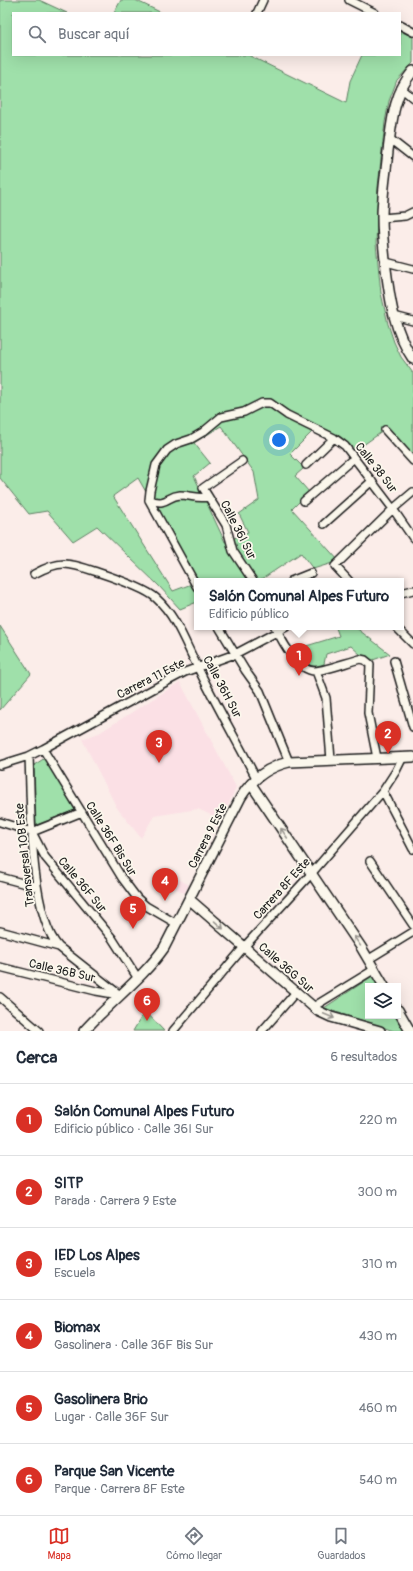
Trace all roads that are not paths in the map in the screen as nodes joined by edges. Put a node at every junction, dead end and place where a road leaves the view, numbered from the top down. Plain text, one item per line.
1 (263, 0) edge
2 (349, 0) edge
3 (257, 12) edge
4 (373, 12) edge
5 (401, 26) edge
6 (413, 32) edge
7 (413, 71) edge
8 (401, 88) junction
9 (413, 98) edge
10 (390, 139) junction
11 (413, 157) edge
12 (413, 212) edge
13 (382, 218) junction
14 (386, 262) junction
15 (413, 269) edge
16 (394, 316) junction
17 (413, 321) edge
18 (413, 359) edge
19 (385, 430) dead end
20 (334, 438) junction
21 (354, 458) junction
22 (242, 461) dead end
23 (413, 461) edge
24 (306, 465) dead end
25 (372, 481) junction
26 (413, 492) edge
27 (208, 497) junction
28 (150, 500) junction
29 (304, 501) dead end
30 (393, 509) junction
31 (324, 524) dead end
32 (413, 538) edge
33 (311, 573) dead end
34 (34, 574) dead end
35 (251, 578) edge
36 (298, 578) edge
37 (346, 578) edge
38 (194, 581) edge
39 (221, 630) edge
40 (274, 630) edge
41 (277, 630) edge
42 (399, 630) edge
43 (413, 644) edge
44 (235, 654) junction
45 (394, 661) dead end
46 (198, 668) junction
47 (316, 671) junction
48 (413, 727) edge
49 (44, 749) junction
50 (29, 756) junction
51 (403, 757) junction
52 (413, 757) edge
53 (377, 758) junction
54 (331, 760) junction
55 (289, 762) junction
56 (0, 765) edge
57 (254, 781) junction
58 (383, 790) junction
59 (82, 812) junction
60 (0, 822) edge
61 (32, 832) junction
62 (413, 849) edge
63 (370, 861) dead end
64 (311, 874) junction
65 (0, 877) edge
66 (37, 888) junction
67 (189, 899) junction
68 (177, 924) junction
69 (413, 925) edge
70 (0, 931) edge
71 (413, 932) edge
72 (59, 947) junction
73 (244, 947) junction
74 (369, 959) junction
75 (0, 968) edge
76 (375, 969) junction
77 (137, 978) junction
78 (382, 983) edge
79 (296, 992) junction
80 (120, 995) junction
81 (0, 997) edge
82 (313, 1007) junction
83 (401, 1015) edge
84 (39, 1031) edge
85 (84, 1031) edge
86 (173, 1031) edge
87 (262, 1031) edge
88 (380, 1031) edge
89 (410, 1031) edge

1 - 3 street
2 - 4 street
5 - 6 street
7 - 8 main road
8 - 9 street
8 - 10 main road
10 - 11 street
10 - 13 main road
12 - 13 street
13 - 14 main road
14 - 15 street
14 - 16 main road
16 - 17 street
16 - 18 main road
19 - 23 street
20 - 21 street, Calle 38 Sur
20 - 24 street
20 - 28 street, Calle 38 Sur
21 - 25 street, Calle 38 Sur
21 - 29 street
22 - 27 street, Calle 36I Sur
25 - 30 street, Calle 38 Sur
25 - 31 street
26 - 30 street
27 - 28 street
27 - 35 street, Calle 36I Sur
28 - 38 street
30 - 32 street, Calle 38 Sur
30 - 37 street
33 - 36 street
34 - 46 street, Calle 36H Sur
39 - 44 street
40 - 44 street, Carrera 11 Este
41 - 47 street
42 - 43 street
44 - 46 street, Carrera 11 Este
44 - 55 street
45 - 48 street
46 - 49 street, Carrera 11 Este
46 - 57 street, Calle 36H Sur
47 - 53 street
47 - 54 street
49 - 50 street, Carrera 11 Este
49 - 59 street, Calle 36F Bis Sur
50 - 56 street, Carrera 11 Este
50 - 61 street, Transversal 10B Este
51 - 52 main road, Carrera 9 Este
51 - 53 main road, Carrera 9 Este
51 - 58 street, Carrera 8F Este
53 - 54 main road, Carrera 9 Este
54 - 55 main road, Carrera 9 Este
55 - 57 main road, Carrera 9 Este
64 -> 57 main road, Calle 36H Sur
57 - 67 main road, Carrera 9 Este
58 - 62 street
58 - 64 street, Carrera 8F Este
59 - 61 street
59 - 68 street, Calle 36F Bis Sur
60 - 61 street
61 - 66 street, Transversal 10B Este
61 - 77 street, Calle 36F Sur
63 - 69 street
64 - 73 street, Carrera 8F Este
74 -> 64 main road, Calle 36H Sur
65 - 66 street
66 - 72 street, Transversal 10B Este
67 - 68 main road, Carrera 9 Este
67 -> 73 main road, Calle 36G Sur
68 - 77 main road, Carrera 9 Este
70 - 72 street
71 - 74 street
72 - 80 street
73 - 79 main road, Calle 36G Sur
73 - 86 street, Carrera 8F Este
74 - 76 main road, Calle 36H Sur
75 - 80 street, Calle 36B Sur
76 - 78 main road, Calle 36H Sur
76 - 82 street
77 - 80 main road, Carrera 9 Este
79 - 82 main road, Calle 36G Sur
79 - 87 street
80 - 85 main road, Carrera 9 Este
81 - 84 street
82 -> 88 main road, Calle 36G Sur
83 - 89 main road

